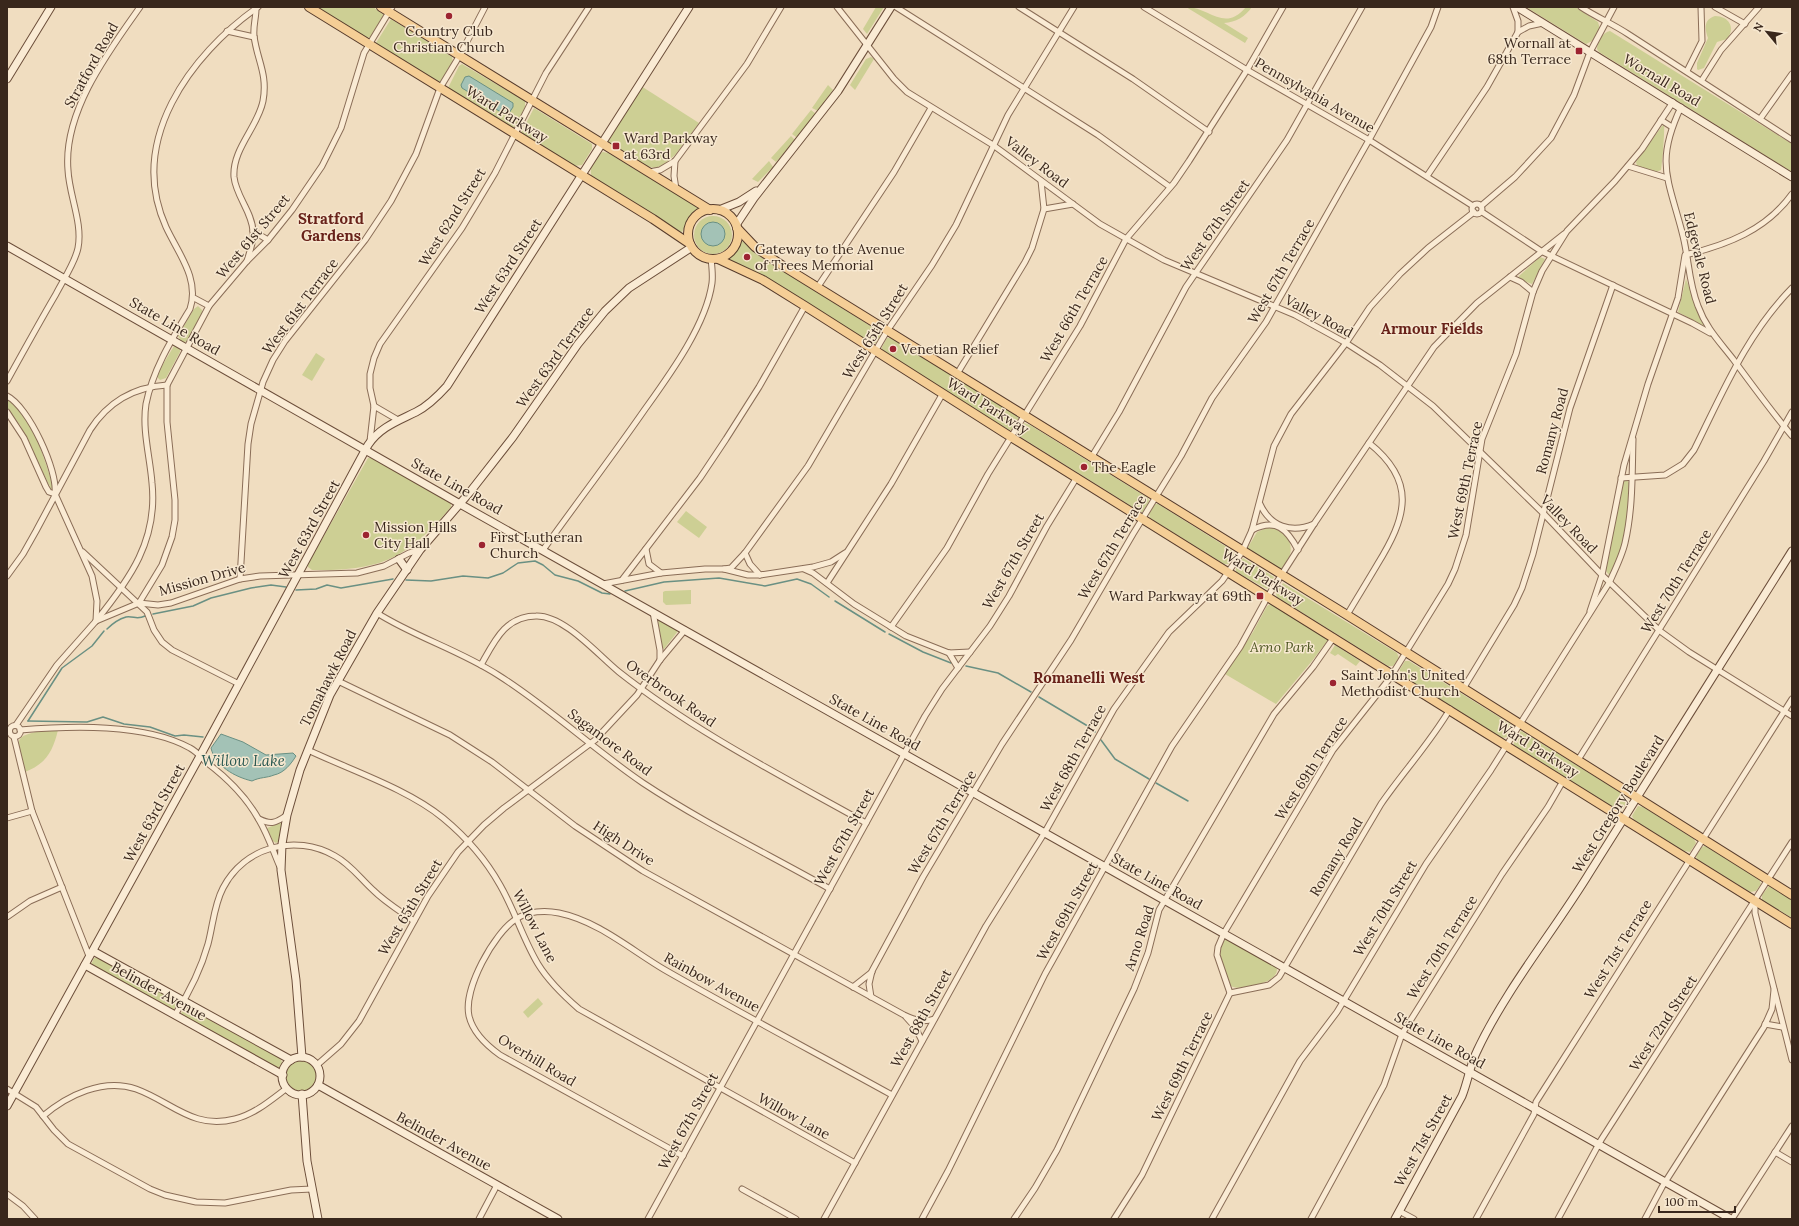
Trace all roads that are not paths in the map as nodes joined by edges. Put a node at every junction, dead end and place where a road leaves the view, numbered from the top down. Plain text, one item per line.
1 (51, 7) edge
2 (140, 7) edge
3 (309, 7) edge
4 (382, 7) edge
5 (485, 7) edge
6 (589, 7) edge
7 (690, 7) edge
8 (780, 7) edge
9 (837, 7) edge
10 (891, 7) edge
11 (896, 7) edge
12 (1019, 7) edge
13 (1074, 7) edge
14 (1144, 7) edge
15 (1283, 7) edge
16 (1362, 7) edge
17 (1438, 7) edge
18 (1514, 7) edge
19 (1517, 7) edge
20 (1581, 7) edge
21 (1614, 7) edge
22 (1701, 7) edge
23 (1715, 7) edge
24 (1759, 7) edge
25 (257, 8) edge
26 (391, 9) edge
27 (1543, 23) junction
28 (1607, 23) junction
29 (1746, 24) junction
30 (227, 31) junction
31 (1059, 32) junction
32 (1518, 32) junction
33 (254, 38) junction
34 (369, 44) junction
35 (867, 47) junction
36 (1590, 52) junction
37 (460, 55) junction
38 (1247, 70) junction
39 (1687, 71) junction
40 (1792, 74) edge
41 (7, 79) edge
42 (1702, 80) junction
43 (440, 88) junction
44 (1025, 88) junction
45 (532, 100) junction
46 (1671, 104) junction
47 (1308, 106) junction
48 (1681, 107) junction
49 (931, 108) junction
50 (1760, 119) junction
51 (1661, 120) junction
52 (1672, 127) junction
53 (1209, 132) junction
54 (514, 134) junction
55 (1369, 140) junction
56 (1792, 140) edge
57 (601, 143) junction
58 (993, 145) junction
59 (675, 161) junction
60 (1628, 166) junction
61 (648, 172) junction
62 (581, 175) junction
63 (1427, 176) junction
64 (1792, 177) edge
65 (1667, 178) junction
66 (1041, 181) junction
67 (766, 183) junction
68 (1170, 187) junction
69 (676, 189) junction
70 (1792, 194) edge
71 (1073, 204) junction
72 (1473, 206) junction
73 (1044, 209) junction
74 (1481, 209) junction
75 (710, 210) junction
76 (718, 210) junction
77 (1474, 212) junction
78 (737, 227) junction
79 (253, 231) junction
80 (1567, 231) junction
81 (268, 240) junction
82 (1126, 240) junction
83 (691, 245) junction
84 (7, 246) edge
85 (1541, 251) junction
86 (1686, 255) junction
87 (1550, 256) junction
88 (714, 259) junction
89 (247, 261) junction
90 (1194, 274) junction
91 (1510, 277) junction
92 (64, 278) junction
93 (1613, 285) junction
94 (817, 288) junction
95 (1792, 288) edge
96 (1534, 292) junction
97 (194, 298) junction
98 (209, 306) junction
99 (805, 306) junction
100 (1275, 306) junction
101 (1673, 315) junction
102 (887, 331) junction
103 (1711, 333) junction
104 (172, 340) junction
105 (1346, 342) junction
106 (185, 347) junction
107 (875, 350) junction
108 (1736, 364) junction
109 (957, 374) junction
110 (7, 381) edge
111 (167, 385) junction
112 (150, 386) junction
113 (1406, 386) junction
114 (261, 390) junction
115 (943, 393) junction
116 (7, 396) edge
117 (374, 406) junction
118 (7, 412) edge
119 (1792, 412) edge
120 (1024, 416) junction
121 (398, 420) junction
122 (1784, 426) junction
123 (1792, 436) edge
124 (1011, 437) junction
125 (1633, 439) junction
126 (1369, 443) junction
127 (367, 448) junction
128 (1480, 451) junction
129 (1091, 458) junction
130 (1632, 476) junction
131 (1077, 477) junction
132 (1621, 478) junction
133 (55, 494) junction
134 (1155, 498) junction
135 (460, 504) junction
136 (1260, 504) junction
137 (1543, 513) junction
138 (1143, 518) junction
139 (1314, 524) junction
140 (1279, 526) junction
141 (1252, 530) junction
142 (646, 549) junction
143 (81, 550) junction
144 (420, 550) junction
145 (543, 550) junction
146 (1298, 550) junction
147 (1792, 551) edge
148 (848, 552) junction
149 (1242, 552) junction
150 (745, 553) junction
151 (400, 559) junction
152 (804, 569) junction
153 (407, 570) junction
154 (724, 570) junction
155 (1229, 571) junction
156 (661, 573) junction
157 (299, 575) junction
158 (760, 575) junction
159 (1281, 575) junction
160 (1602, 575) junction
161 (7, 576) edge
162 (240, 579) junction
163 (622, 580) junction
164 (827, 583) junction
165 (1609, 583) junction
166 (603, 584) junction
167 (122, 589) junction
168 (1268, 596) junction
169 (139, 603) junction
170 (652, 611) junction
171 (377, 613) junction
172 (1347, 615) junction
173 (1588, 615) junction
174 (96, 621) junction
175 (891, 627) junction
176 (685, 630) junction
177 (1660, 631) junction
178 (1334, 636) junction
179 (970, 652) junction
180 (1406, 652) junction
181 (949, 653) junction
182 (660, 660) junction
183 (481, 665) junction
184 (958, 668) junction
185 (1717, 670) junction
186 (1393, 674) junction
187 (338, 681) junction
188 (239, 684) junction
189 (1462, 688) junction
190 (641, 689) junction
191 (1792, 699) edge
192 (1450, 709) junction
193 (1784, 711) junction
194 (1792, 716) edge
195 (1520, 724) junction
196 (16, 725) junction
197 (20, 730) junction
198 (8, 733) edge
199 (14, 737) junction
200 (590, 744) junction
201 (1506, 745) junction
202 (308, 750) junction
203 (904, 753) junction
204 (200, 756) junction
205 (1578, 760) junction
206 (1563, 781) junction
207 (528, 790) junction
208 (974, 793) junction
209 (1636, 797) junction
210 (32, 811) junction
211 (287, 815) junction
212 (7, 818) edge
213 (1623, 818) junction
214 (259, 819) junction
215 (866, 823) junction
216 (1045, 832) junction
217 (1703, 838) junction
218 (468, 842) junction
219 (1792, 842) edge
220 (282, 844) junction
221 (272, 848) junction
222 (1689, 860) junction
223 (1105, 867) junction
224 (282, 870) junction
225 (1768, 880) junction
226 (62, 887) junction
227 (830, 889) junction
228 (1792, 895) edge
229 (1165, 900) junction
230 (1755, 901) junction
231 (7, 917) edge
232 (517, 918) junction
233 (414, 921) junction
234 (1792, 924) edge
235 (1224, 933) junction
236 (91, 954) junction
237 (794, 955) junction
238 (85, 965) junction
239 (1284, 967) junction
240 (872, 971) junction
241 (853, 987) junction
242 (1774, 990) junction
243 (1230, 993) junction
244 (871, 997) junction
245 (1344, 1001) junction
246 (183, 1002) junction
247 (176, 1015) junction
248 (904, 1015) junction
249 (934, 1019) junction
250 (757, 1021) junction
251 (1765, 1024) junction
252 (1782, 1027) junction
253 (1402, 1034) junction
254 (922, 1041) junction
255 (302, 1057) junction
256 (291, 1060) junction
257 (1792, 1060) edge
258 (317, 1065) junction
259 (1470, 1072) junction
260 (283, 1075) junction
261 (318, 1085) junction
262 (287, 1088) junction
263 (720, 1088) junction
264 (7, 1089) edge
265 (14, 1093) junction
266 (302, 1094) junction
267 (892, 1095) junction
268 (7, 1106) edge
269 (1534, 1108) junction
270 (43, 1116) junction
271 (1792, 1126) edge
272 (1598, 1145) junction
273 (1776, 1152) junction
274 (683, 1156) junction
275 (1792, 1162) edge
276 (855, 1163) junction
277 (1666, 1182) junction
278 (497, 1185) junction
279 (312, 1189) junction
280 (742, 1189) dead end
281 (7, 1194) edge
282 (1399, 1211) junction
283 (35, 1219) edge
284 (318, 1219) edge
285 (479, 1219) edge
286 (558, 1219) edge
287 (648, 1219) edge
288 (796, 1219) edge
289 (824, 1219) edge
290 (922, 1219) edge
291 (1014, 1219) edge
292 (1114, 1219) edge
293 (1212, 1219) edge
294 (1311, 1219) edge
295 (1395, 1219) edge
296 (1414, 1219) edge
297 (1476, 1219) edge
298 (1558, 1219) edge
299 (1645, 1219) edge
300 (1732, 1219) edge

1 - 41 main road
2 - 92 street, Stratford Road
3 - 34 main road, Ward Parkway
4 - 26 main road, Ward Parkway
5 - 37 street, West 61st Terrace
6 - 45 street, West 62nd Street
7 - 57 main road, West 63rd Street
8 - 59 street
9 - 35 street, Valley Road
10 - 35 main road
11 - 44 street
12 - 31 street
13 - 31 street, West 65th Street
14 - 38 street, Pennsylvania Avenue
15 - 38 street, West 66th Terrace
16 - 47 street, West 67th Street
17 - 55 street, West 67th Terrace
18 - 32 street
19 - 27 main road, Wornall Road
20 - 28 street
21 - 28 street
22 - 39 street
23 - 29 street
24 - 29 street
25 - 30 street
25 - 33 street
26 - 34 street, West 61st Street
26 - 37 main road, Ward Parkway
27 - 32 street
27 - 36 main road, Wornall Road
28 - 36 street
28 - 39 street
29 - 42 street
30 - 33 street
30 - 97 street
31 - 44 street, West 65th Street
31 - 53 street
32 - 63 street
33 - 79 street
34 - 43 main road, Ward Parkway
34 - 81 street, West 61st Street
35 - 49 street, Valley Road
35 - 67 main road
36 - 46 main road, Wornall Road
36 - 74 street
37 - 43 street, West 61st Terrace
37 - 45 main road, Ward Parkway
38 - 47 street, Pennsylvania Avenue
38 - 53 street, West 66th Terrace
39 - 42 street
40 - 50 street
42 - 50 street
43 - 54 main road, Ward Parkway
43 - 114 street, West 61st Terrace
44 - 58 street, West 65th Street
44 - 68 street
45 - 54 street, West 62nd Street
45 - 57 main road, Ward Parkway
46 - 48 main road, Wornall Road
46 - 51 street
47 - 55 street, Pennsylvania Avenue
47 - 90 street, West 67th Street
48 - 52 street, Edgevale Road
48 - 64 main road, Wornall Road
49 - 58 street, Valley Road
49 - 94 street
50 - 56 street
51 - 52 street
51 - 60 street
52 - 65 street, Edgevale Road
53 - 68 street, West 66th Terrace
54 - 62 main road, Ward Parkway
54 - 117 street, West 62nd Street
55 - 63 street, Pennsylvania Avenue
55 - 100 street, West 67th Terrace
57 - 61 main road, Ward Parkway
57 - 62 main road, West 63rd Street
58 - 66 street, Valley Road
58 - 102 street, West 65th Street
59 - 61 street
59 - 69 street
60 - 65 street
60 - 80 street
61 - 69 main road, Ward Parkway
62 - 83 main road, Ward Parkway
62 - 121 main road, West 63rd Street
63 - 72 street, Pennsylvania Avenue
65 - 86 street, Edgevale Road
66 - 71 street, Valley Road
66 - 73 street
67 - 76 main road
67 - 78 main road
68 - 82 street, West 66th Terrace
69 - 75 main road, Ward Parkway
70 - 86 street
71 - 73 street
71 - 82 street, Valley Road
72 - 74 street
72 - 77 street
73 - 109 street
74 - 77 street
74 - 85 street
75 - 76 main road
75 - 83 main road
76 - 78 main road
77 - 105 street, West 68th Terrace
78 - 88 main road
78 - 94 main road, Ward Parkway
79 - 81 street
79 - 89 street
80 - 85 street, West 69th Street
80 - 87 street
81 - 89 street, West 61st Street
82 - 90 street, Valley Road
82 - 120 street, West 66th Terrace
83 - 88 main road
83 - 135 main road, West 63rd Terrace
84 - 92 main road, State Line Road
85 - 87 street
85 - 91 street, West 69th Street
86 - 101 street, West 70th Street
86 - 103 street, Edgevale Road
87 - 93 street
87 - 96 street, West 69th Terrace
88 - 99 main road, Ward Parkway
88 - 145 street
89 - 98 street, West 61st Street
90 - 100 street, Valley Road
90 - 129 street, West 67th Street
91 - 96 street
91 - 113 street, West 69th Street
92 - 104 main road, State Line Road
92 - 110 street, Stratford Road
93 - 101 street
93 - 137 street, Romany Road
94 - 102 main road, Ward Parkway
95 - 108 street
96 - 128 street, West 69th Terrace
97 - 98 street
97 - 104 street
98 - 106 street, West 61st Street
99 - 107 main road, Ward Parkway
99 - 142 street
100 - 105 street, Valley Road
100 - 134 street, West 67th Terrace
101 - 103 street
101 - 125 street, West 70th Street
102 - 107 street, West 65th Street
102 - 109 main road, Ward Parkway
103 - 108 street, Edgevale Road
104 - 106 main road, State Line Road
104 - 112 street
105 - 113 street, Valley Road
105 - 136 street, West 68th Terrace
106 - 111 street, West 61st Street
106 - 114 main road, State Line Road
107 - 115 main road, Ward Parkway
107 - 150 street, West 65th Street
108 - 122 street, Edgevale Road
108 - 130 street
109 - 120 main road, Ward Parkway
111 - 112 street
111 - 169 street
112 - 133 street
112 - 167 street
113 - 126 street, West 69th Street
113 - 128 street, Valley Road
114 - 127 main road, State Line Road
114 - 162 street, West 61st Terrace
115 - 124 main road, Ward Parkway
115 - 148 street
116 - 133 street
117 - 121 street
117 - 127 street, West 62nd Street
118 - 133 street
119 - 122 street, West 70th Terrace
120 - 124 street, West 66th Terrace
120 - 129 main road, Ward Parkway
121 - 127 main road, West 63rd Street
122 - 123 street, Edgevale Road
122 - 177 street, West 70th Terrace
124 - 131 main road, Ward Parkway
124 - 175 street, West 66th Terrace
125 - 130 street, West 70th Street
125 - 132 street, West 70th Street
126 - 139 street, West 69th Street
126 - 172 street
127 - 135 main road, State Line Road
127 - 157 main road, West 63rd Street
128 - 137 street, Valley Road
128 - 180 street, West 69th Terrace
129 - 134 main road, Ward Parkway
130 - 132 street
130 - 165 street, West 70th Street
131 - 138 main road, Ward Parkway
131 - 179 street, West 67th Street
132 - 160 street, West 70th Street
133 - 143 street
133 - 161 street
134 - 138 street, West 67th Terrace
134 - 149 main road, Ward Parkway
135 - 144 main road, Tomahawk Road
135 - 145 main road, State Line Road
136 - 140 street
136 - 141 street, West 68th Terrace
137 - 160 street, Valley Road
137 - 189 street, Romany Road
138 - 155 main road, Ward Parkway
138 - 208 street, West 67th Terrace
139 - 140 street
139 - 146 street, West 69th Street
140 - 141 street
140 - 146 street
141 - 149 street, West 68th Terrace
142 - 156 street
142 - 163 street
143 - 167 street
143 - 174 street
144 - 151 street, Mission Drive
144 - 153 main road, Tomahawk Road
145 - 166 main road, State Line Road
146 - 159 street, West 69th Street
147 - 185 main road, West Gregory Boulevard
148 - 152 street
148 - 164 street
149 - 155 street, West 68th Terrace
149 - 159 main road, Ward Parkway
150 - 154 street, West 65th Street
150 - 158 street
151 - 153 main road
151 - 157 street, Mission Drive
152 - 158 street
152 - 164 street
153 - 171 main road, Tomahawk Road
154 - 156 street
154 - 158 street
155 - 168 main road, Ward Parkway
155 - 216 street, West 68th Terrace
156 - 163 street
157 - 162 street, Mission Drive
157 - 188 main road, West 63rd Street
159 - 168 street, West 69th Street
159 - 172 main road, Ward Parkway
160 - 165 street, Valley Road
160 - 173 street, West 70th Street
162 - 169 street, Mission Drive
163 - 166 street
164 - 175 street
165 - 173 street, West 70th Street
165 - 177 street, Valley Road
166 - 170 main road, State Line Road
167 - 169 street
167 - 174 street
168 - 178 main road, Ward Parkway
168 - 223 street, West 69th Street
169 - 174 street, Mission Drive
169 - 188 street
170 - 176 main road, State Line Road
170 - 182 street
171 - 183 street, Sagamore Road
171 - 187 main road, Tomahawk Road
172 - 180 main road, Ward Parkway
173 - 195 street, West 70th Street
174 - 196 street, Mission Drive
175 - 181 street
176 - 182 street, West 65th Street
176 - 203 main road, State Line Road
177 - 185 street, Valley Road
177 - 205 street, West 70th Terrace
178 - 186 main road, Ward Parkway
178 - 229 street, Arno Road
179 - 181 street
179 - 184 street, West 67th Street
180 - 186 street, West 69th Terrace
180 - 189 main road, Ward Parkway
181 - 184 street
182 - 190 street, West 65th Street
183 - 190 street, Overbrook Road
183 - 200 street, Sagamore Road
184 - 203 street, West 67th Street
185 - 193 street, Valley Road
185 - 209 main road, West Gregory Boulevard
186 - 192 main road, Ward Parkway
186 - 235 street, West 69th Terrace
187 - 202 main road, Tomahawk Road
187 - 207 street, High Drive
188 - 204 main road, West 63rd Street
189 - 195 main road, Ward Parkway
190 - 200 street, West 65th Street
190 - 215 street, Overbrook Road
191 - 193 street, West 71st Terrace
192 - 201 main road, Ward Parkway
192 - 239 street, Romany Road
193 - 194 street, Valley Road
193 - 217 street, West 71st Terrace
195 - 201 street, West 70th Street
195 - 205 main road, Ward Parkway
196 - 197 street
196 - 198 street, Mission Drive
197 - 199 street
197 - 204 street
198 - 199 street
199 - 210 street
200 - 207 street, West 65th Street
200 - 227 street, Sagamore Road
201 - 206 main road, Ward Parkway
201 - 245 street, West 70th Street
202 - 211 main road, Tomahawk Road
202 - 218 street, Willow Lane
203 - 208 main road, State Line Road
203 - 215 street, West 67th Street
204 - 214 street
204 - 236 main road, West 63rd Street
205 - 209 main road, Ward Parkway
206 - 213 main road, Ward Parkway
206 - 253 street, West 70th Terrace
207 - 218 street, West 65th Street
207 - 237 street, High Drive
208 - 216 main road, State Line Road
208 - 240 street, West 67th Terrace
209 - 213 main road, West Gregory Boulevard
209 - 217 main road, Ward Parkway
210 - 212 street
210 - 226 street
211 - 214 street
211 - 220 main road, Tomahawk Road
213 - 222 main road, Ward Parkway
213 - 259 main road, West Gregory Boulevard
214 - 221 street
215 - 227 street, West 67th Street
216 - 223 main road, State Line Road
216 - 249 street, West 68th Street
217 - 222 street, West 71st Terrace
217 - 225 main road, Ward Parkway
218 - 232 street, Willow Lane
218 - 233 street, West 65th Street
219 - 225 street, West 72nd Street
220 - 221 street
220 - 224 main road, Tomahawk Road
220 - 233 street
221 - 224 street
221 - 246 street
222 - 230 main road, Ward Parkway
222 - 269 street, West 71st Terrace
223 - 229 main road, State Line Road
223 - 290 street, West 69th Street
224 - 255 main road, Tomahawk Road
225 - 228 main road, Ward Parkway
225 - 230 street, West 72nd Street
226 - 231 street
226 - 236 street
227 - 237 street, West 67th Street
229 - 235 main road, State Line Road
229 - 291 street, Arno Road
230 - 234 main road, Ward Parkway
230 - 242 street
230 - 272 street, West 72nd Street
232 - 250 street, Rainbow Avenue
232 - 263 street, Willow Lane
232 - 274 street, Overhill Road
233 - 258 street, West 65th Street
235 - 239 main road, State Line Road
235 - 243 street, West 69th Terrace
236 - 238 main road, West 63rd Street
236 - 246 main road
237 - 241 street, High Drive
237 - 250 street, West 67th Street
238 - 247 main road, Belinder Avenue
238 - 265 main road, West 63rd Street
239 - 243 street, Romany Road
239 - 245 main road, State Line Road
240 - 241 street, West 67th Terrace
240 - 244 street, West 67th Terrace
241 - 244 street, High Drive
242 - 251 street
242 - 252 street
243 - 292 street, West 69th Terrace
244 - 248 street, High Drive
245 - 253 main road, State Line Road
245 - 293 street, West 70th Street
246 - 247 street
246 - 256 main road
247 - 260 main road, Belinder Avenue
248 - 249 street, High Drive
248 - 254 street, High Drive
249 - 254 street, West 68th Street
250 - 263 street, West 67th Street
250 - 267 street, Rainbow Avenue
251 - 252 street
251 - 277 street
252 - 257 street
253 - 259 main road, State Line Road
253 - 294 street, West 70th Terrace
254 - 267 street, West 68th Street
255 - 256 main road
255 - 258 main road
256 - 260 main road
258 - 261 main road
259 - 269 main road, State Line Road
259 - 282 main road, West 71st Street
260 - 262 main road
261 - 266 main road
261 - 278 main road, Belinder Avenue
262 - 266 main road
262 - 270 street
263 - 274 street, West 67th Street
263 - 276 street, Willow Lane
264 - 265 street
265 - 268 main road, West 63rd Street
265 - 270 street
266 - 279 main road
267 - 276 street, West 68th Street
269 - 272 main road, State Line Road
269 - 297 street, West 71st Terrace
270 - 279 street
271 - 273 street
272 - 277 main road, State Line Road
272 - 298 street, West 72nd Street
273 - 275 street
273 - 300 street
274 - 287 street, West 67th Street
276 - 289 street, West 68th Street
277 - 299 street
277 - 300 main road, State Line Road
278 - 285 street
278 - 286 main road, Belinder Avenue
279 - 284 main road
280 - 288 street
281 - 283 street
282 - 295 main road, West 71st Street
282 - 296 street

